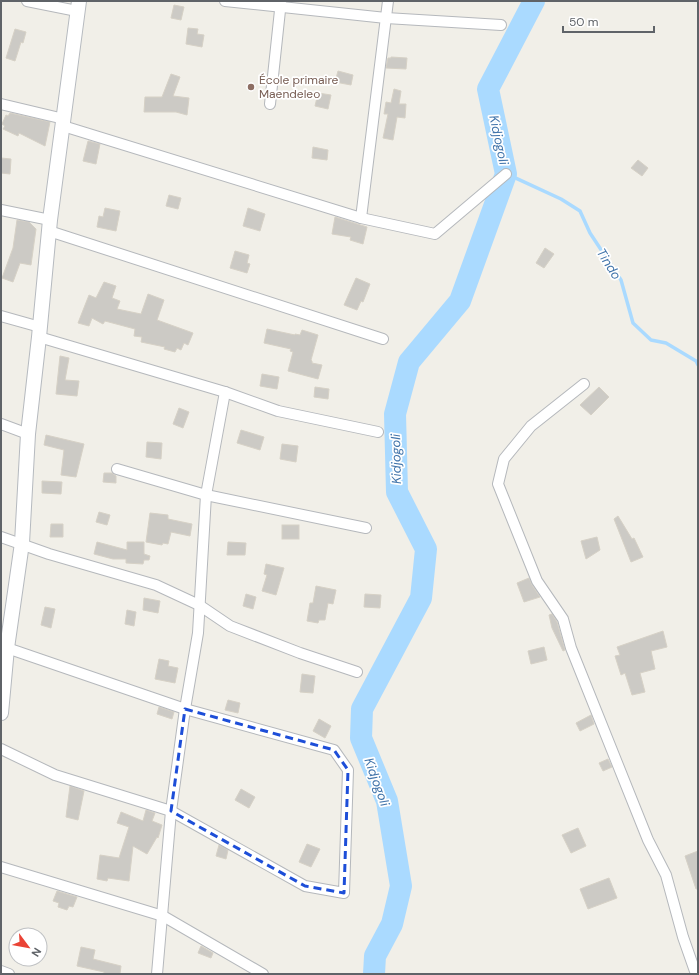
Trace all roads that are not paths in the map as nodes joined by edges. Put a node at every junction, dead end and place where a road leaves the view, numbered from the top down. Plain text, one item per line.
1 (27, 1) edge
2 (225, 1) edge
3 (388, 1) edge
4 (281, 4) edge
5 (78, 6) edge
6 (386, 18) junction
7 (501, 25) dead end
8 (1, 104) edge
9 (270, 104) dead end
10 (63, 122) junction
11 (506, 174) dead end
12 (1, 210) edge
13 (361, 218) junction
14 (50, 225) junction
15 (1, 316) edge
16 (40, 332) junction
17 (383, 340) dead end
18 (584, 384) dead end
19 (225, 392) junction
20 (1, 424) edge
21 (378, 432) dead end
22 (28, 434) junction
23 (117, 469) dead end
24 (206, 495) junction
25 (366, 528) dead end
26 (1, 537) edge
27 (22, 543) junction
28 (199, 605) junction
29 (6, 642) edge
30 (357, 672) dead end
31 (185, 708) junction
32 (1, 713) edge
33 (1, 749) edge
34 (171, 810) junction
35 (1, 866) edge
36 (163, 916) junction
37 (1, 971) edge
38 (9, 974) edge
39 (157, 974) edge
40 (263, 974) edge
41 (696, 974) edge

1 - 5 street
2 - 4 street
3 - 6 street
4 - 6 street
4 - 9 street
5 - 10 street
6 - 7 street
6 - 13 street
8 - 10 street
10 - 13 street
10 - 14 street
11 - 13 street
12 - 14 street
14 - 16 street
14 - 17 street
15 - 16 street
16 - 19 street
16 - 22 street
18 - 41 street
19 - 21 street
19 - 24 street
20 - 22 street
22 - 27 street
23 - 24 street
24 - 25 street
24 - 28 street
26 - 27 street
27 - 28 street
27 - 29 street
28 - 30 street
28 - 31 street
29 - 31 street
29 - 32 street
31 - 34 street
31 - 34 street
33 - 34 street
34 - 36 street
35 - 36 street
36 - 39 street
36 - 40 street
37 - 38 street

